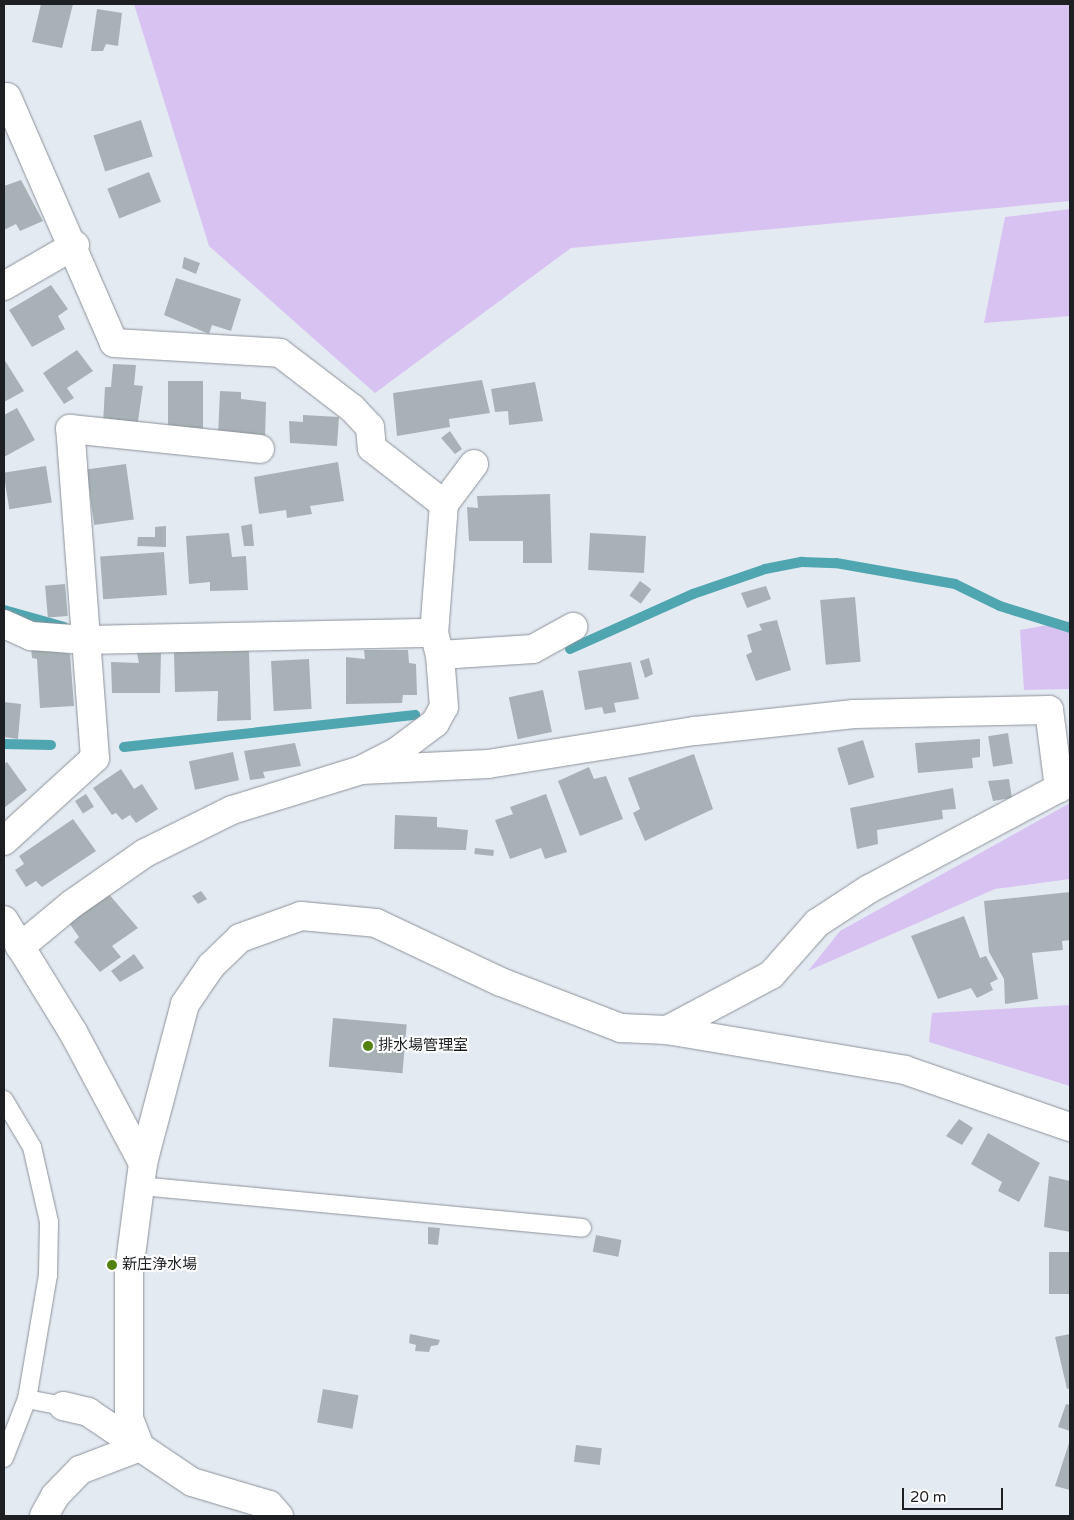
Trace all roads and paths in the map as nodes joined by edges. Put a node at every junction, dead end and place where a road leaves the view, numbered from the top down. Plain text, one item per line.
1 (7, 97) dead end
2 (75, 245) junction
3 (4, 286) edge
4 (260, 449) dead end
5 (474, 464) dead end
6 (444, 504) junction
7 (4, 624) edge
8 (573, 627) dead end
9 (86, 640) junction
10 (437, 644) junction
11 (360, 770) junction
12 (4, 841) edge
13 (4, 920) edge
14 (20, 947) junction
15 (667, 1030) junction
16 (4, 1100) edge
17 (1070, 1126) edge
18 (141, 1174) junction
19 (582, 1228) dead end
20 (27, 1399) junction
21 (63, 1406) joint
22 (140, 1447) junction
23 (4, 1458) edge
24 (51, 1510) edge
25 (279, 1516) edge

1 - 2 street
2 - 3 street
2 - 6 street
4 - 9 street
5 - 6 street
6 - 10 street
7 - 9 street
8 - 10 street
9 - 10 street
9 - 12 street
10 - 11 street
11 - 14 street
11 - 15 street
13 - 14 street
14 - 18 street
15 - 17 street
15 - 18 street
16 - 20 lane
18 - 19 lane
18 - 22 street
20 - 21 lane
20 - 23 lane
21 - 22 street
22 - 24 street
22 - 25 street

